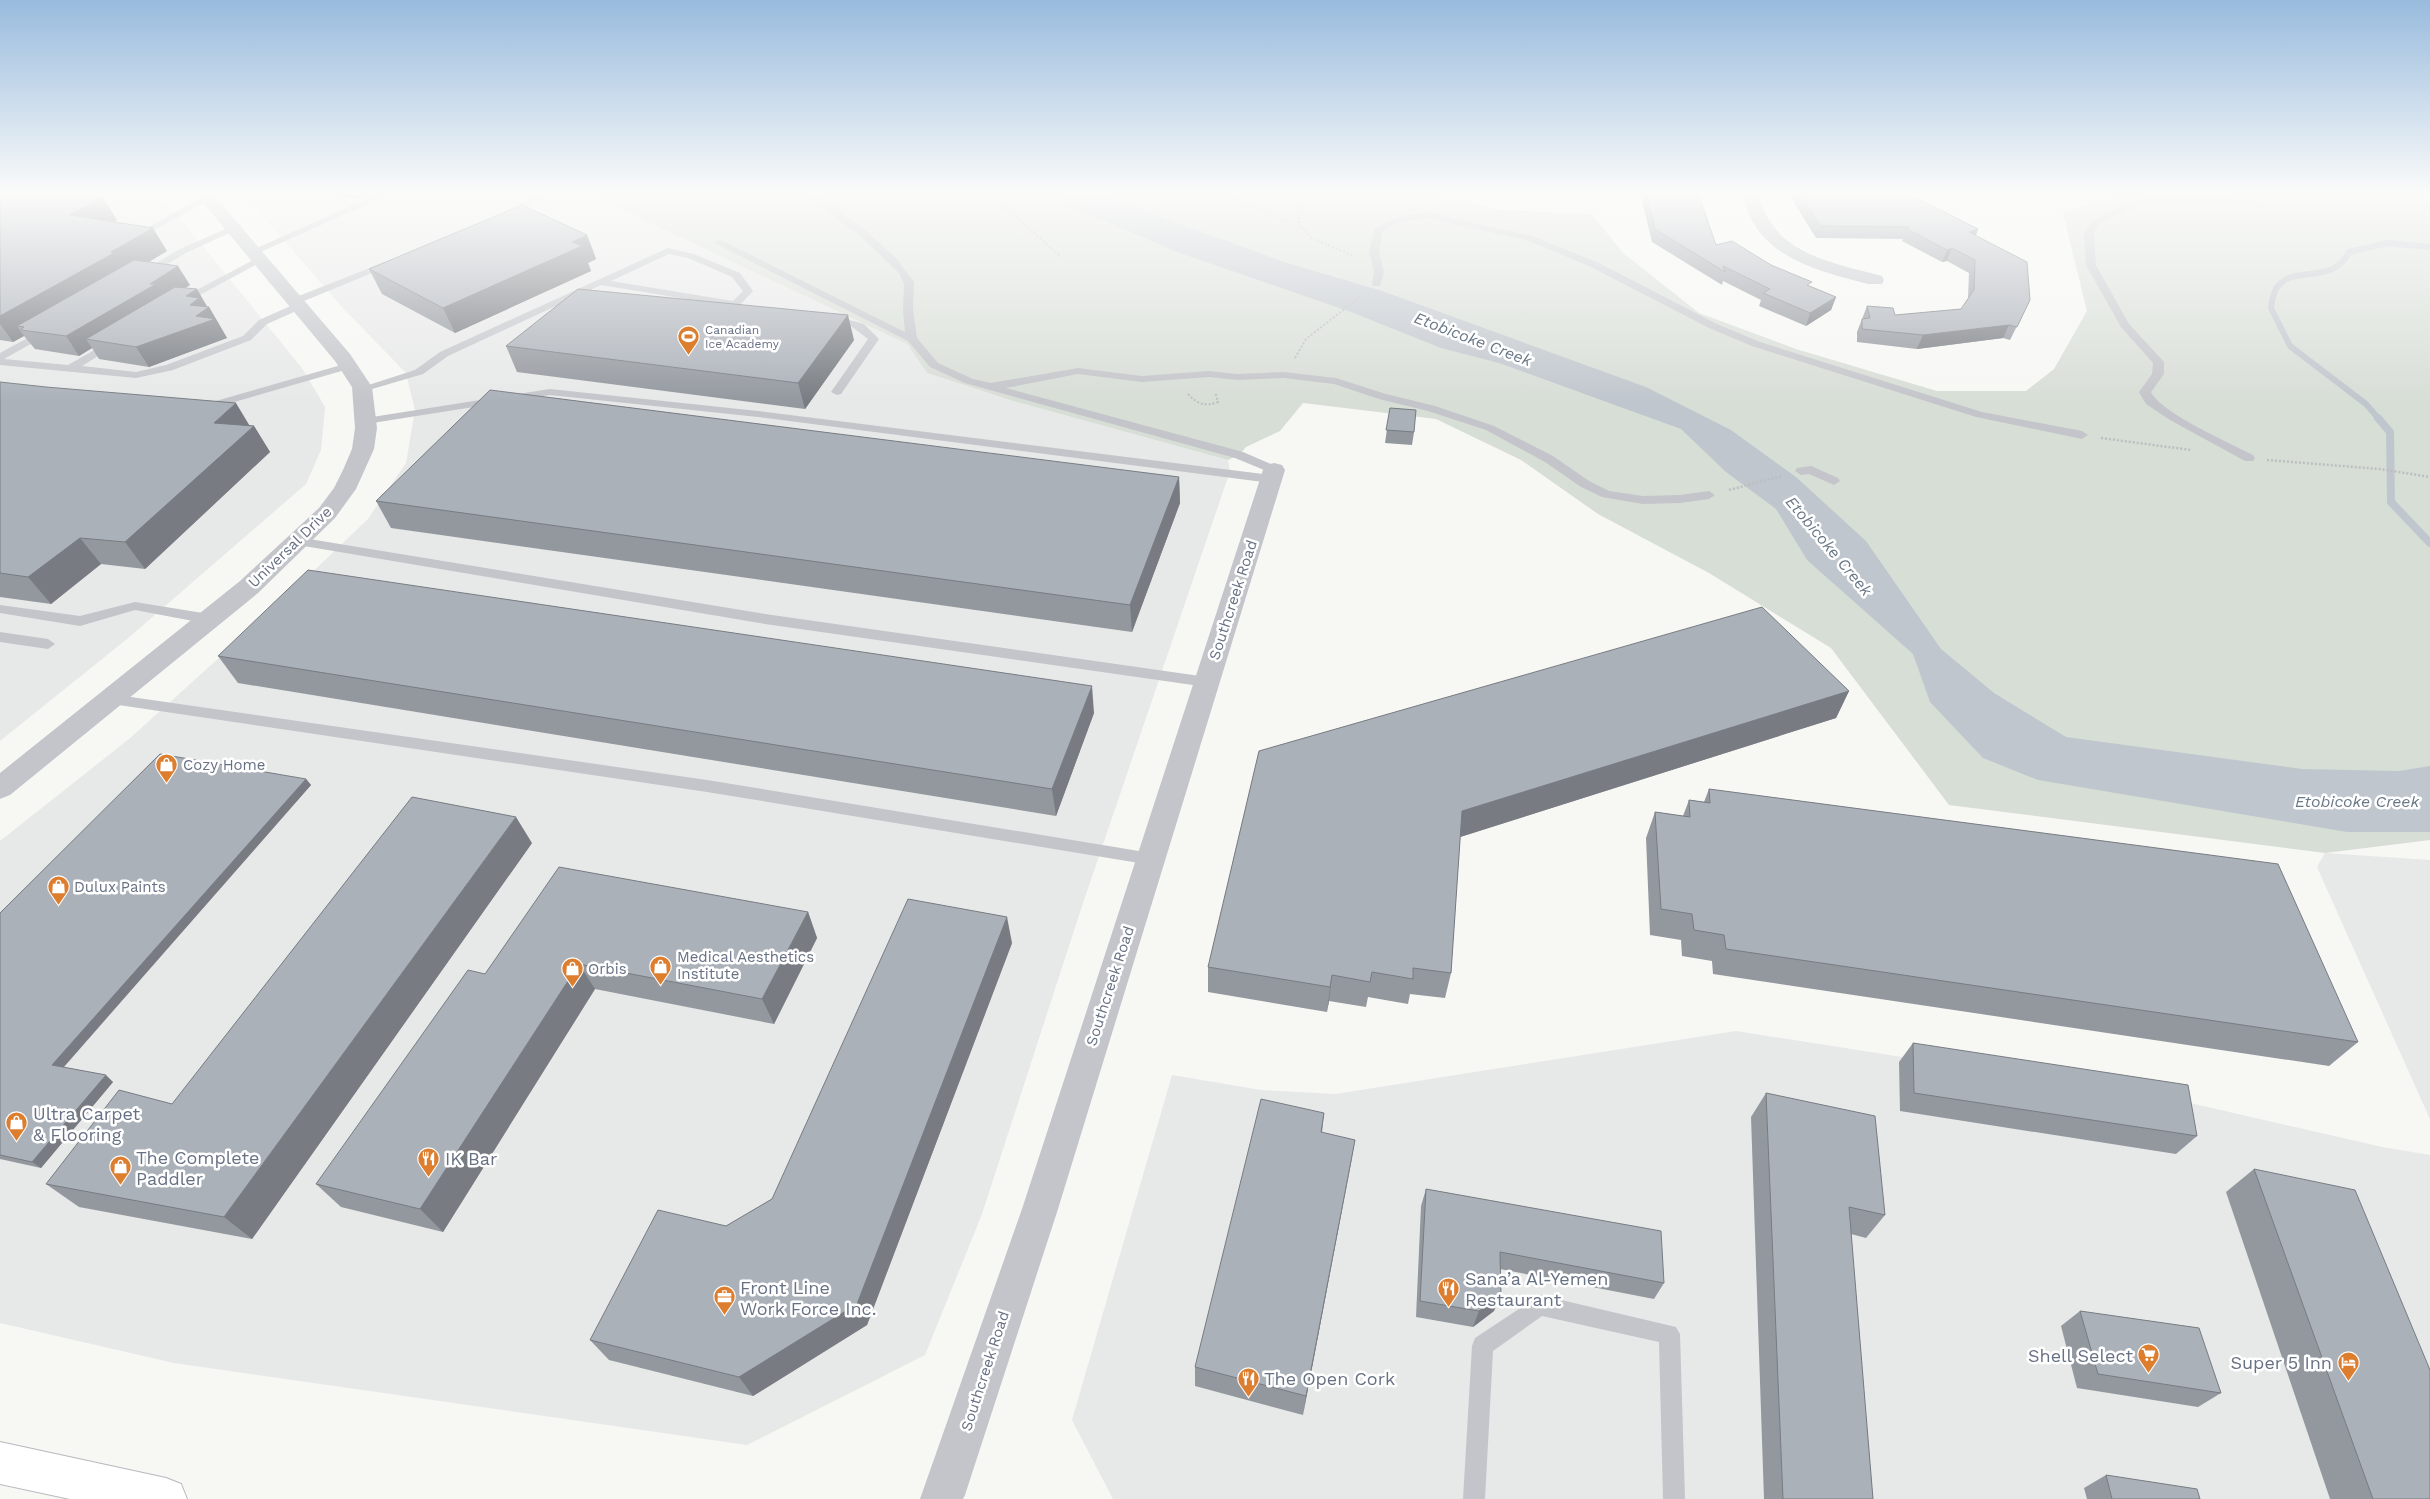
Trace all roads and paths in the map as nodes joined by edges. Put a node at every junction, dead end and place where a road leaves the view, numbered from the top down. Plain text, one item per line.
1 (162, 263) edge
2 (245, 263) edge
3 (262, 263) edge
4 (391, 263) edge
5 (641, 263) edge
6 (707, 263) edge
7 (759, 263) edge
8 (895, 263) edge
9 (1366, 263) edge
10 (1377, 263) edge
11 (1588, 263) edge
12 (1820, 263) edge
13 (2091, 263) edge
14 (1380, 272) junction
15 (133, 280) edge
16 (1875, 280) dead end
17 (599, 282) junction
18 (1376, 284) joint
19 (297, 304) junction
20 (735, 304) junction
21 (754, 306) edge
22 (172, 307) edge
23 (820, 317) edge
24 (58, 324) edge
25 (121, 338) edge
26 (912, 340) junction
27 (0, 357) edge
28 (0, 362) edge
29 (348, 366) junction
30 (70, 368) junction
31 (1284, 375) junction
32 (990, 387) junction
33 (362, 389) junction
34 (837, 392) dead end
35 (196, 407) edge
36 (366, 421) junction
37 (2082, 435) dead end
38 (2248, 458) dead end
39 (2380, 469) dead end
40 (1801, 470) joint
41 (1273, 474) junction
42 (2430, 477) edge
43 (1834, 480) dead end
44 (1709, 495) joint
45 (297, 541) junction
46 (0, 609) edge
47 (209, 619) junction
48 (0, 637) edge
49 (48, 644) dead end
50 (1207, 682) junction
51 (110, 699) junction
52 (0, 788) edge
53 (1151, 860) junction
54 (0, 1463) edge
55 (166, 1499) edge
56 (941, 1499) edge
57 (1474, 1499) edge
58 (1674, 1499) edge

1 - 15 lane
2 - 22 lane
3 - 19 street, Universal Drive
4 - 19 lane
5 - 17 lane
6 - 20 lane
7 - 26 lane
8 - 26 lane
9 - 14 path
10 - 14 lane
11 - 37 lane
12 - 16 street
13 - 38 lane
14 - 18 lane
17 - 20 lane
17 - 33 lane
18 - 31 path
19 - 29 street, Universal Drive
19 - 30 lane
20 - 21 lane
23 - 34 lane
24 - 27 lane
25 - 30 lane
26 - 32 lane
28 - 30 lane
29 - 33 street, Universal Drive
29 - 35 lane
31 - 32 lane
31 - 44 lane
32 - 41 lane
33 - 36 street, Universal Drive
36 - 41 lane
36 - 45 street, Universal Drive
39 - 42 path
40 - 43 lane
40 - 44 path
41 - 50 street, Southcreek Road
45 - 47 street, Universal Drive
45 - 50 lane
46 - 47 lane
47 - 51 street, Universal Drive
48 - 49 lane
50 - 53 street, Southcreek Road
51 - 52 street, Universal Drive
51 - 53 lane
53 - 56 street, Southcreek Road
54 - 55 main road
57 - 58 lane

